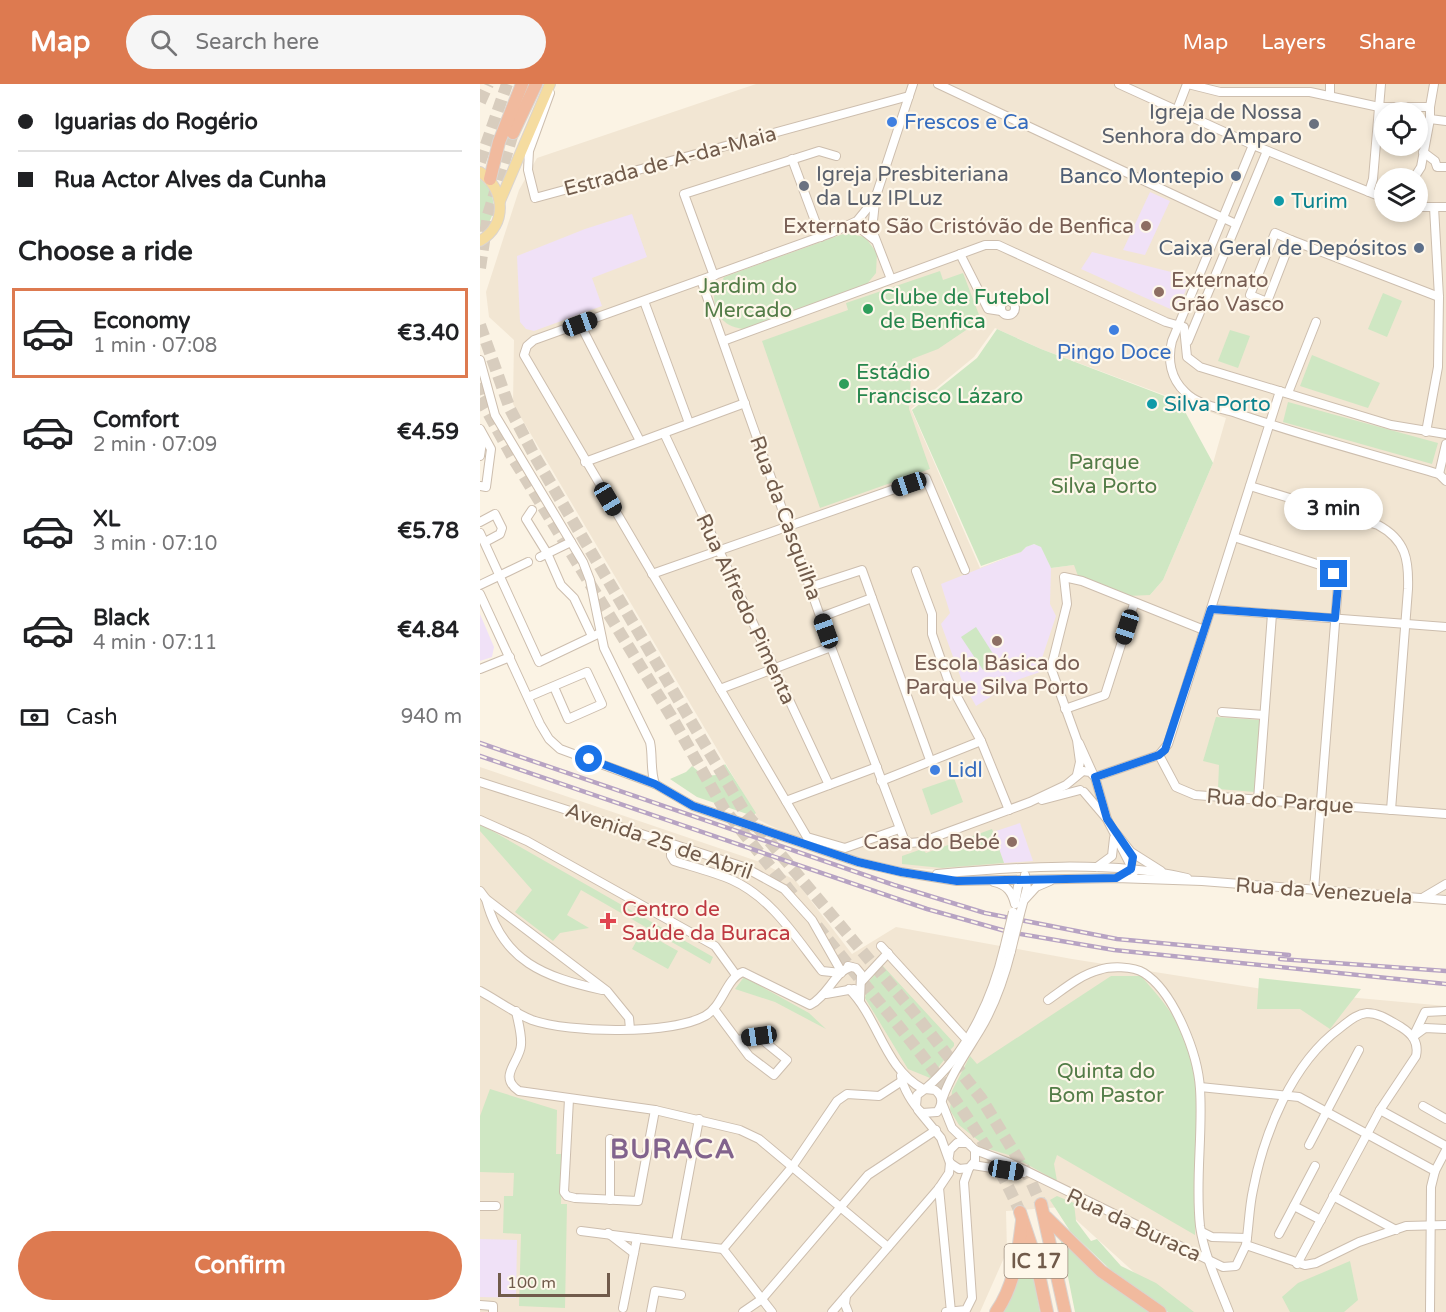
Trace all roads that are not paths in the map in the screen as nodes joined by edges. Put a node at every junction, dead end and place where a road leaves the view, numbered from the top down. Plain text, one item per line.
1 (522, 84) edge
2 (536, 84) edge
3 (551, 84) edge
4 (913, 84) edge
5 (938, 84) edge
6 (1119, 84) edge
7 (1187, 84) edge
8 (1330, 84) edge
9 (1381, 84) edge
10 (1434, 84) edge
11 (1244, 88) edge
12 (909, 96) junction
13 (1330, 96) junction
14 (1379, 102) edge
15 (1374, 106) edge
16 (1430, 107) joint
17 (1177, 111) junction
18 (1430, 119) junction
19 (1446, 121) edge
20 (1428, 128) edge
21 (513, 133) tunnel mouth
22 (1253, 145) junction
23 (1267, 151) junction
24 (836, 156) dead end
25 (1375, 156) edge
26 (1428, 156) edge
27 (792, 159) junction
28 (1446, 167) edge
29 (485, 175) edge
30 (1369, 192) junction
31 (1374, 194) edge
32 (875, 199) junction
33 (500, 201) junction
34 (1428, 207) edge
35 (1434, 207) junction
36 (1446, 207) edge
37 (1223, 218) junction
38 (1236, 224) junction
39 (849, 226) junction
40 (821, 237) junction
41 (875, 240) junction
42 (1291, 240) junction
43 (480, 241) edge
44 (960, 254) junction
45 (714, 276) junction
46 (891, 279) junction
47 (701, 280) junction
48 (1440, 297) junction
49 (644, 301) junction
50 (1001, 311) dead end
51 (1316, 322) dead end
52 (580, 324) junction
53 (1179, 324) junction
54 (723, 341) junction
55 (1185, 347) junction
56 (480, 360) edge
57 (1284, 392) junction
58 (745, 403) junction
59 (689, 423) junction
60 (1269, 424) junction
61 (1426, 432) junction
62 (482, 433) edge
63 (664, 433) junction
64 (1446, 434) edge
65 (640, 441) junction
66 (1446, 444) edge
67 (480, 456) edge
68 (585, 462) junction
69 (1439, 474) junction
70 (1446, 481) edge
71 (480, 486) edge
72 (1250, 486) junction
73 (532, 510) dead end
74 (480, 522) edge
75 (788, 525) junction
76 (480, 533) edge
77 (1234, 537) junction
78 (484, 542) junction
79 (571, 542) junction
80 (719, 550) junction
81 (544, 555) junction
82 (528, 562) dead end
83 (965, 570) dead end
84 (916, 571) dead end
85 (652, 574) junction
86 (499, 576) junction
87 (480, 585) edge
88 (810, 588) junction
89 (480, 594) edge
90 (872, 598) junction
91 (1134, 604) junction
92 (1211, 609) junction
93 (1272, 614) junction
94 (821, 617) junction
95 (1335, 618) junction
96 (1405, 624) junction
97 (1446, 627) edge
98 (1204, 630) junction
99 (596, 635) junction
100 (831, 646) junction
101 (510, 657) junction
102 (774, 667) junction
103 (480, 669) edge
104 (554, 687) junction
105 (720, 689) junction
106 (528, 697) junction
107 (1065, 709) junction
108 (1221, 712) dead end
109 (1264, 715) junction
110 (1077, 740) junction
111 (981, 741) junction
112 (1159, 755) junction
113 (930, 760) junction
114 (876, 767) junction
115 (652, 769) junction
116 (632, 774) junction
117 (1076, 777) junction
118 (1095, 778) junction
119 (881, 780) junction
120 (480, 782) edge
121 (655, 784) junction
122 (829, 785) junction
123 (1082, 791) junction
124 (1258, 800) junction
125 (786, 801) junction
126 (1030, 802) junction
127 (1321, 804) junction
128 (1009, 810) junction
129 (1391, 810) junction
130 (1446, 814) edge
131 (1107, 819) junction
132 (480, 820) edge
133 (1111, 828) junction
134 (899, 829) junction
135 (1114, 838) junction
136 (671, 844) junction
137 (1131, 852) junction
138 (1025, 868) junction
139 (1094, 868) junction
140 (1131, 869) junction
141 (1164, 872) junction
142 (924, 875) junction
143 (1116, 878) junction
144 (1024, 879) junction
145 (1058, 879) junction
146 (988, 881) junction
147 (1147, 881) junction
148 (1202, 881) junction
149 (1446, 884) edge
150 (1314, 890) junction
151 (480, 891) edge
152 (1422, 898) junction
153 (486, 899) junction
154 (1446, 900) edge
155 (1018, 908) junction
156 (881, 946) dead end
157 (1007, 950) junction
158 (888, 953) junction
159 (836, 962) junction
160 (854, 967) junction
161 (872, 967) junction
162 (841, 973) junction
163 (738, 974) junction
164 (861, 982) junction
165 (848, 989) junction
166 (480, 991) edge
167 (607, 991) junction
168 (825, 994) junction
169 (1048, 1000) dead end
170 (860, 1002) junction
171 (714, 1009) junction
172 (516, 1011) junction
173 (1446, 1011) edge
174 (630, 1029) junction
175 (1446, 1029) edge
176 (1413, 1037) junction
177 (966, 1039) junction
178 (737, 1040) junction
179 (1359, 1050) dead end
180 (901, 1077) junction
181 (1200, 1087) junction
182 (924, 1089) junction
183 (1287, 1095) junction
184 (569, 1099) junction
185 (942, 1102) junction
186 (1424, 1106) dead end
187 (917, 1108) junction
188 (655, 1110) junction
189 (1380, 1110) junction
190 (1326, 1112) junction
191 (699, 1119) junction
192 (1446, 1119) edge
193 (936, 1130) junction
194 (1367, 1134) junction
195 (610, 1139) dead end
196 (968, 1143) junction
197 (1309, 1145) dead end
198 (1446, 1148) edge
199 (975, 1150) junction
200 (949, 1160) junction
201 (1315, 1166) dead end
202 (792, 1167) junction
203 (971, 1167) junction
204 (1435, 1171) junction
205 (1028, 1174) junction
206 (939, 1188) junction
207 (1333, 1196) junction
208 (610, 1200) junction
209 (1041, 1204) tunnel mouth
210 (480, 1206) edge
211 (496, 1206) dead end
212 (1294, 1206) junction
213 (840, 1207) junction
214 (1046, 1217) junction
215 (1321, 1220) junction
216 (1446, 1225) edge
217 (1430, 1226) junction
218 (1396, 1230) junction
219 (581, 1231) dead end
220 (1202, 1232) junction
221 (607, 1233) junction
222 (1279, 1234) dead end
223 (637, 1238) junction
224 (1247, 1241) junction
225 (676, 1242) junction
226 (888, 1247) junction
227 (723, 1249) junction
228 (634, 1253) junction
229 (1209, 1260) junction
230 (1297, 1264) junction
231 (848, 1293) junction
232 (681, 1295) dead end
233 (762, 1299) junction
234 (480, 1305) edge
235 (623, 1308) dead end
236 (493, 1312) edge
237 (651, 1312) edge
238 (743, 1312) edge
239 (772, 1312) edge
240 (832, 1312) edge
241 (848, 1312) edge
242 (945, 1312) edge
243 (951, 1312) edge
244 (996, 1312) edge
245 (1047, 1312) edge
246 (1065, 1312) edge
247 (1160, 1312) edge
248 (1229, 1312) edge
249 (1430, 1312) edge

1 - 29 highway
2 - 21 highway
3 - 12 street, Estrada de A-da-Maia
3 - 33 main road
4 - 12 street
5 - 37 street
6 - 17 street
7 - 11 street
7 - 17 street
8 - 13 street
9 - 14 street
10 - 16 street
11 - 13 street
12 - 32 street
13 - 15 street
16 - 18 street
17 - 22 street
18 - 19 street
18 - 20 street
22 - 23 street
22 - 37 street
23 - 30 street
23 - 38 street
24 - 27 street
25 - 30 street
26 - 28 street
27 - 40 street
27 - 45 street
29 - 33 main road
30 - 31 street
32 - 39 street
32 - 41 street
33 - 43 main road
34 - 35 street
35 - 36 street
35 - 48 street
37 - 38 street
37 - 53 street
38 - 55 street
39 - 40 street
39 - 41 street
40 - 45 street
41 - 46 street
42 - 42 street
42 - 48 street
44 - 46 street
44 - 50 street
44 - 53 street
45 - 47 street
46 - 54 street
47 - 49 street
47 - 54 street, Rua da Casquilha
48 - 61 street
49 - 52 street
49 - 59 street
51 - 57 street
52 - 65 street
52 - 68 street
53 - 55 street
53 - 60 street
54 - 58 street, Rua da Casquilha
55 - 57 street
56 - 79 street
57 - 60 street
57 - 61 street
58 - 59 street
58 - 75 street, Rua da Casquilha
59 - 63 street
60 - 69 street
60 - 72 street
61 - 64 street
62 - 67 street
62 - 71 street
63 - 65 street
63 - 80 street, Rua Alfredo Pimenta
65 - 68 street
66 - 69 street
68 - 85 street
69 - 70 street
72 - 77 street
72 - 96 street
73 - 81 street
74 - 78 street
75 - 80 street
75 - 83 street
75 - 88 street, Rua da Casquilha
76 - 78 street
77 - 92 street
77 - 95 street
78 - 86 street
79 - 81 street
79 - 99 street
80 - 85 street
80 - 102 street, Rua Alfredo Pimenta
81 - 99 street
82 - 86 street
84 - 111 street
85 - 105 street
86 - 87 street
86 - 99 street
88 - 90 street
88 - 94 street, Rua da Casquilha
89 - 101 street
90 - 94 street
90 - 113 street
91 - 98 street
91 - 107 street
91 - 107 street
92 - 93 street
92 - 98 street
93 - 95 street
93 - 109 street
94 - 100 street, Rua da Casquilha
95 - 96 street
95 - 127 street
96 - 97 street
96 - 129 street
98 - 112 street
99 - 115 street
100 - 102 street
100 - 114 street, Rua da Casquilha
101 - 103 street
101 - 106 street
102 - 105 street
102 - 122 street, Rua Alfredo Pimenta
104 - 104 street
104 - 106 street
105 - 125 street
106 - 116 street
107 - 110 street
108 - 109 street
109 - 124 street
110 - 117 street
110 - 118 street
111 - 113 street
111 - 128 street
112 - 118 street
112 - 124 street, Rua do Parque
113 - 119 street
114 - 119 street, Rua da Casquilha
114 - 122 street
115 - 116 street
115 - 121 street
116 - 121 street
117 - 118 street
117 - 123 street
117 - 126 street
118 - 123 street
118 - 131 street
119 - 134 street, Rua da Casquilha
120 - 136 street, Avenida 25 de Abril
121 - 142 street
122 - 125 street
123 - 126 street
123 - 131 street
124 - 127 street, Rua do Parque
125 - 134 street
126 - 128 street
127 - 129 street, Rua do Parque
127 - 150 street
128 - 134 street
129 - 130 street, Rua do Parque
131 - 133 street
132 - 163 street
133 - 135 street
133 - 137 street
135 - 139 street
135 - 140 street
136 - 159 street, Avenida 25 de Abril
136 - 162 street
137 - 140 street
137 - 141 street
138 - 139 street, Rua da Venezuela
138 - 142 street, Rua da Venezuela
138 - 144 street
139 - 140 street, Rua da Venezuela
140 - 141 street, Rua da Venezuela
140 - 143 street
140 - 147 street
141 - 148 street, Rua da Venezuela
142 - 146 street, Rua da Venezuela
143 - 145 street, Rua da Venezuela
143 - 147 street, Rua da Venezuela
144 - 145 street, Rua da Venezuela
144 - 146 street, Rua da Venezuela
144 - 155 street
145 - 155 street
146 - 155 street
147 - 148 street, Rua da Venezuela
148 - 150 street, Rua da Venezuela
149 - 152 street
150 - 152 street, Rua da Venezuela
151 - 153 street
152 - 154 street, Rua da Venezuela
153 - 167 street
153 - 167 street
155 - 157 street, bridge
156 - 158 street
157 - 177 street
157 - 185 street
158 - 161 street
158 - 177 street
159 - 160 street
159 - 162 street, Avenida 25 de Abril
160 - 161 street
160 - 162 street
160 - 164 street
161 - 164 street
162 - 165 street
162 - 168 street
163 - 168 street
163 - 171 street
164 - 165 street
164 - 170 street
165 - 168 street
165 - 170 street
166 - 172 street
167 - 174 street
169 - 181 street
170 - 180 street
171 - 174 street
171 - 178 street
172 - 174 street
172 - 184 street
173 - 176 street
175 - 176 street
176 - 183 street
176 - 189 street
177 - 182 street
178 - 178 street
179 - 190 street
180 - 182 street
180 - 187 street
180 - 202 street
181 - 183 street
181 - 220 street
182 - 185 street
182 - 187 street
183 - 190 street
183 - 224 street
184 - 188 street
184 - 208 street
185 - 187 street
185 - 196 street
186 - 192 street
187 - 193 street
188 - 191 street
188 - 208 street
189 - 194 street
189 - 198 street
190 - 194 street
190 - 197 street
191 - 202 street
191 - 225 street
193 - 200 street
193 - 213 street
194 - 204 street
194 - 207 street
195 - 208 street
196 - 199 street
196 - 200 street
198 - 204 street
199 - 203 street
199 - 205 street, Rua da Buraca
200 - 203 street
200 - 206 street
201 - 212 street
202 - 213 street
202 - 227 street
203 - 205 street, Rua da Buraca
203 - 243 street
204 - 217 street
205 - 229 street, Rua da Buraca
206 - 226 street
206 - 243 street
207 - 215 street
207 - 218 street
209 - 214 highway, IC 17
210 - 211 street
212 - 215 street
212 - 222 street
213 - 226 street
213 - 233 street
214 - 246 highway, IC 17
214 - 247 highway
215 - 230 street
216 - 217 street
217 - 218 street
217 - 249 street
218 - 230 street
219 - 221 street
220 - 224 street
220 - 229 street
221 - 223 street
221 - 228 street
223 - 225 street
223 - 228 street
224 - 229 street, Rua da Buraca
224 - 230 street
225 - 227 street
226 - 231 street
227 - 233 street
228 - 235 street
229 - 248 street
231 - 240 street
231 - 241 street
232 - 237 street
233 - 238 street
233 - 239 street
234 - 236 street
242 - 243 street
244 - 245 highway, IC 17

